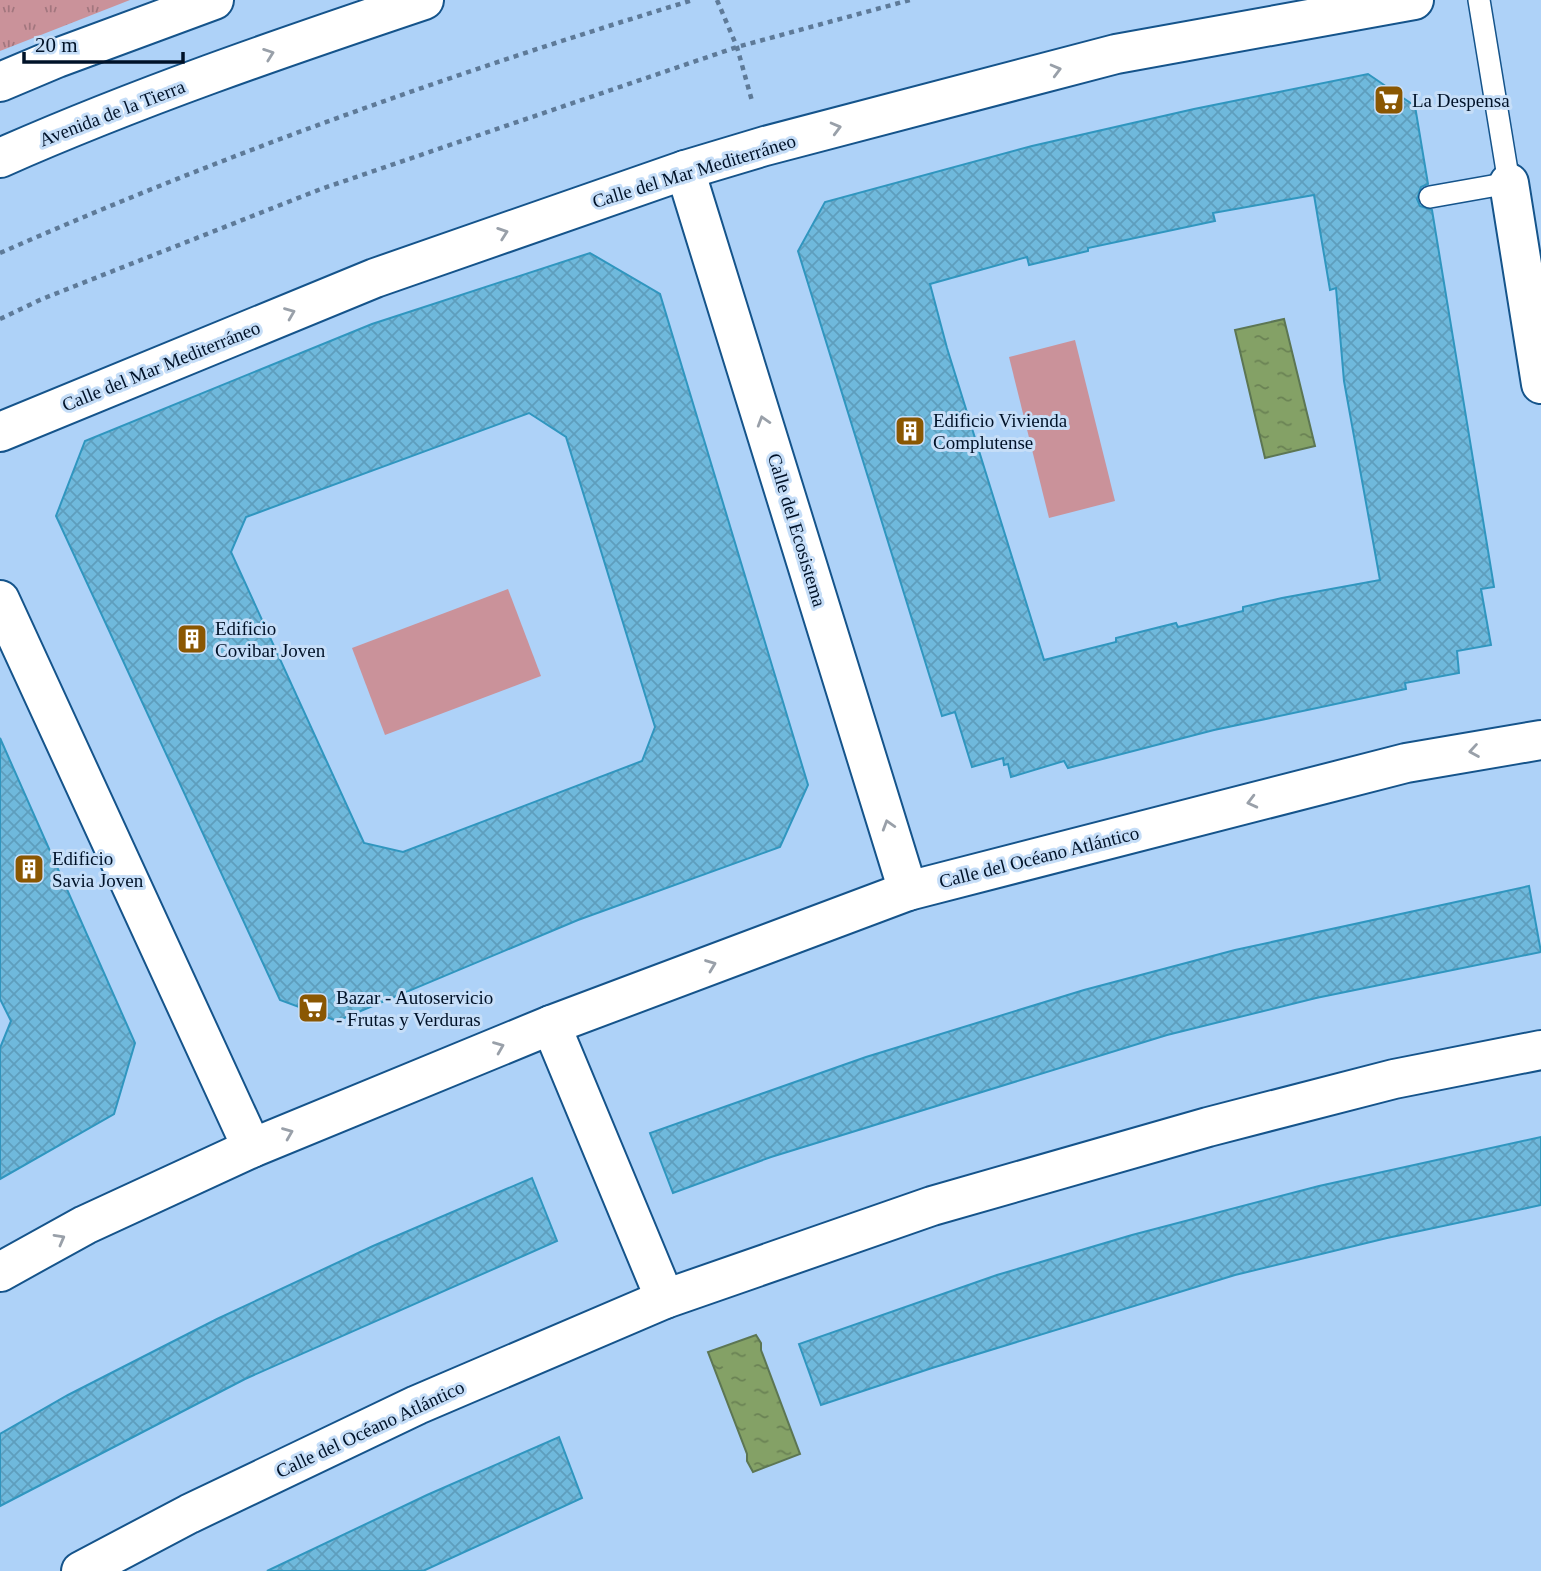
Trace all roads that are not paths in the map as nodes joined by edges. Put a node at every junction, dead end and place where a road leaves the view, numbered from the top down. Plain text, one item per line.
1 (214, 0) edge
2 (424, 0) edge
3 (1414, 0) edge
4 (1479, 0) edge
5 (0, 82) edge
6 (0, 158) edge
7 (685, 170) junction
8 (1509, 183) junction
9 (1430, 197) dead end
10 (1541, 384) edge
11 (0, 432) edge
12 (0, 600) edge
13 (1541, 740) edge
14 (908, 891) junction
15 (551, 1025) junction
16 (1541, 1050) edge
17 (252, 1148) junction
18 (0, 1272) edge
19 (665, 1299) junction
20 (81, 1571) edge

1 - 5 street
6 -> 2 street, Avenida de la Tierra
7 -> 3 street, Calle del Mar Mediterráneo
4 - 8 lane
11 -> 7 street, Calle del Mar Mediterráneo
14 -> 7 street, Calle del Ecosistema
8 - 9 lane
8 - 10 street
12 - 17 street
13 -> 14 street, Calle del Océano Atlántico
15 -> 14 street, Calle del Océano Atlántico
17 -> 15 street, Calle del Océano Atlántico
15 - 19 street
16 - 19 street, Calle del Océano Atlántico
18 -> 17 street, Calle del Océano Atlántico
19 - 20 street, Calle del Océano Atlántico

